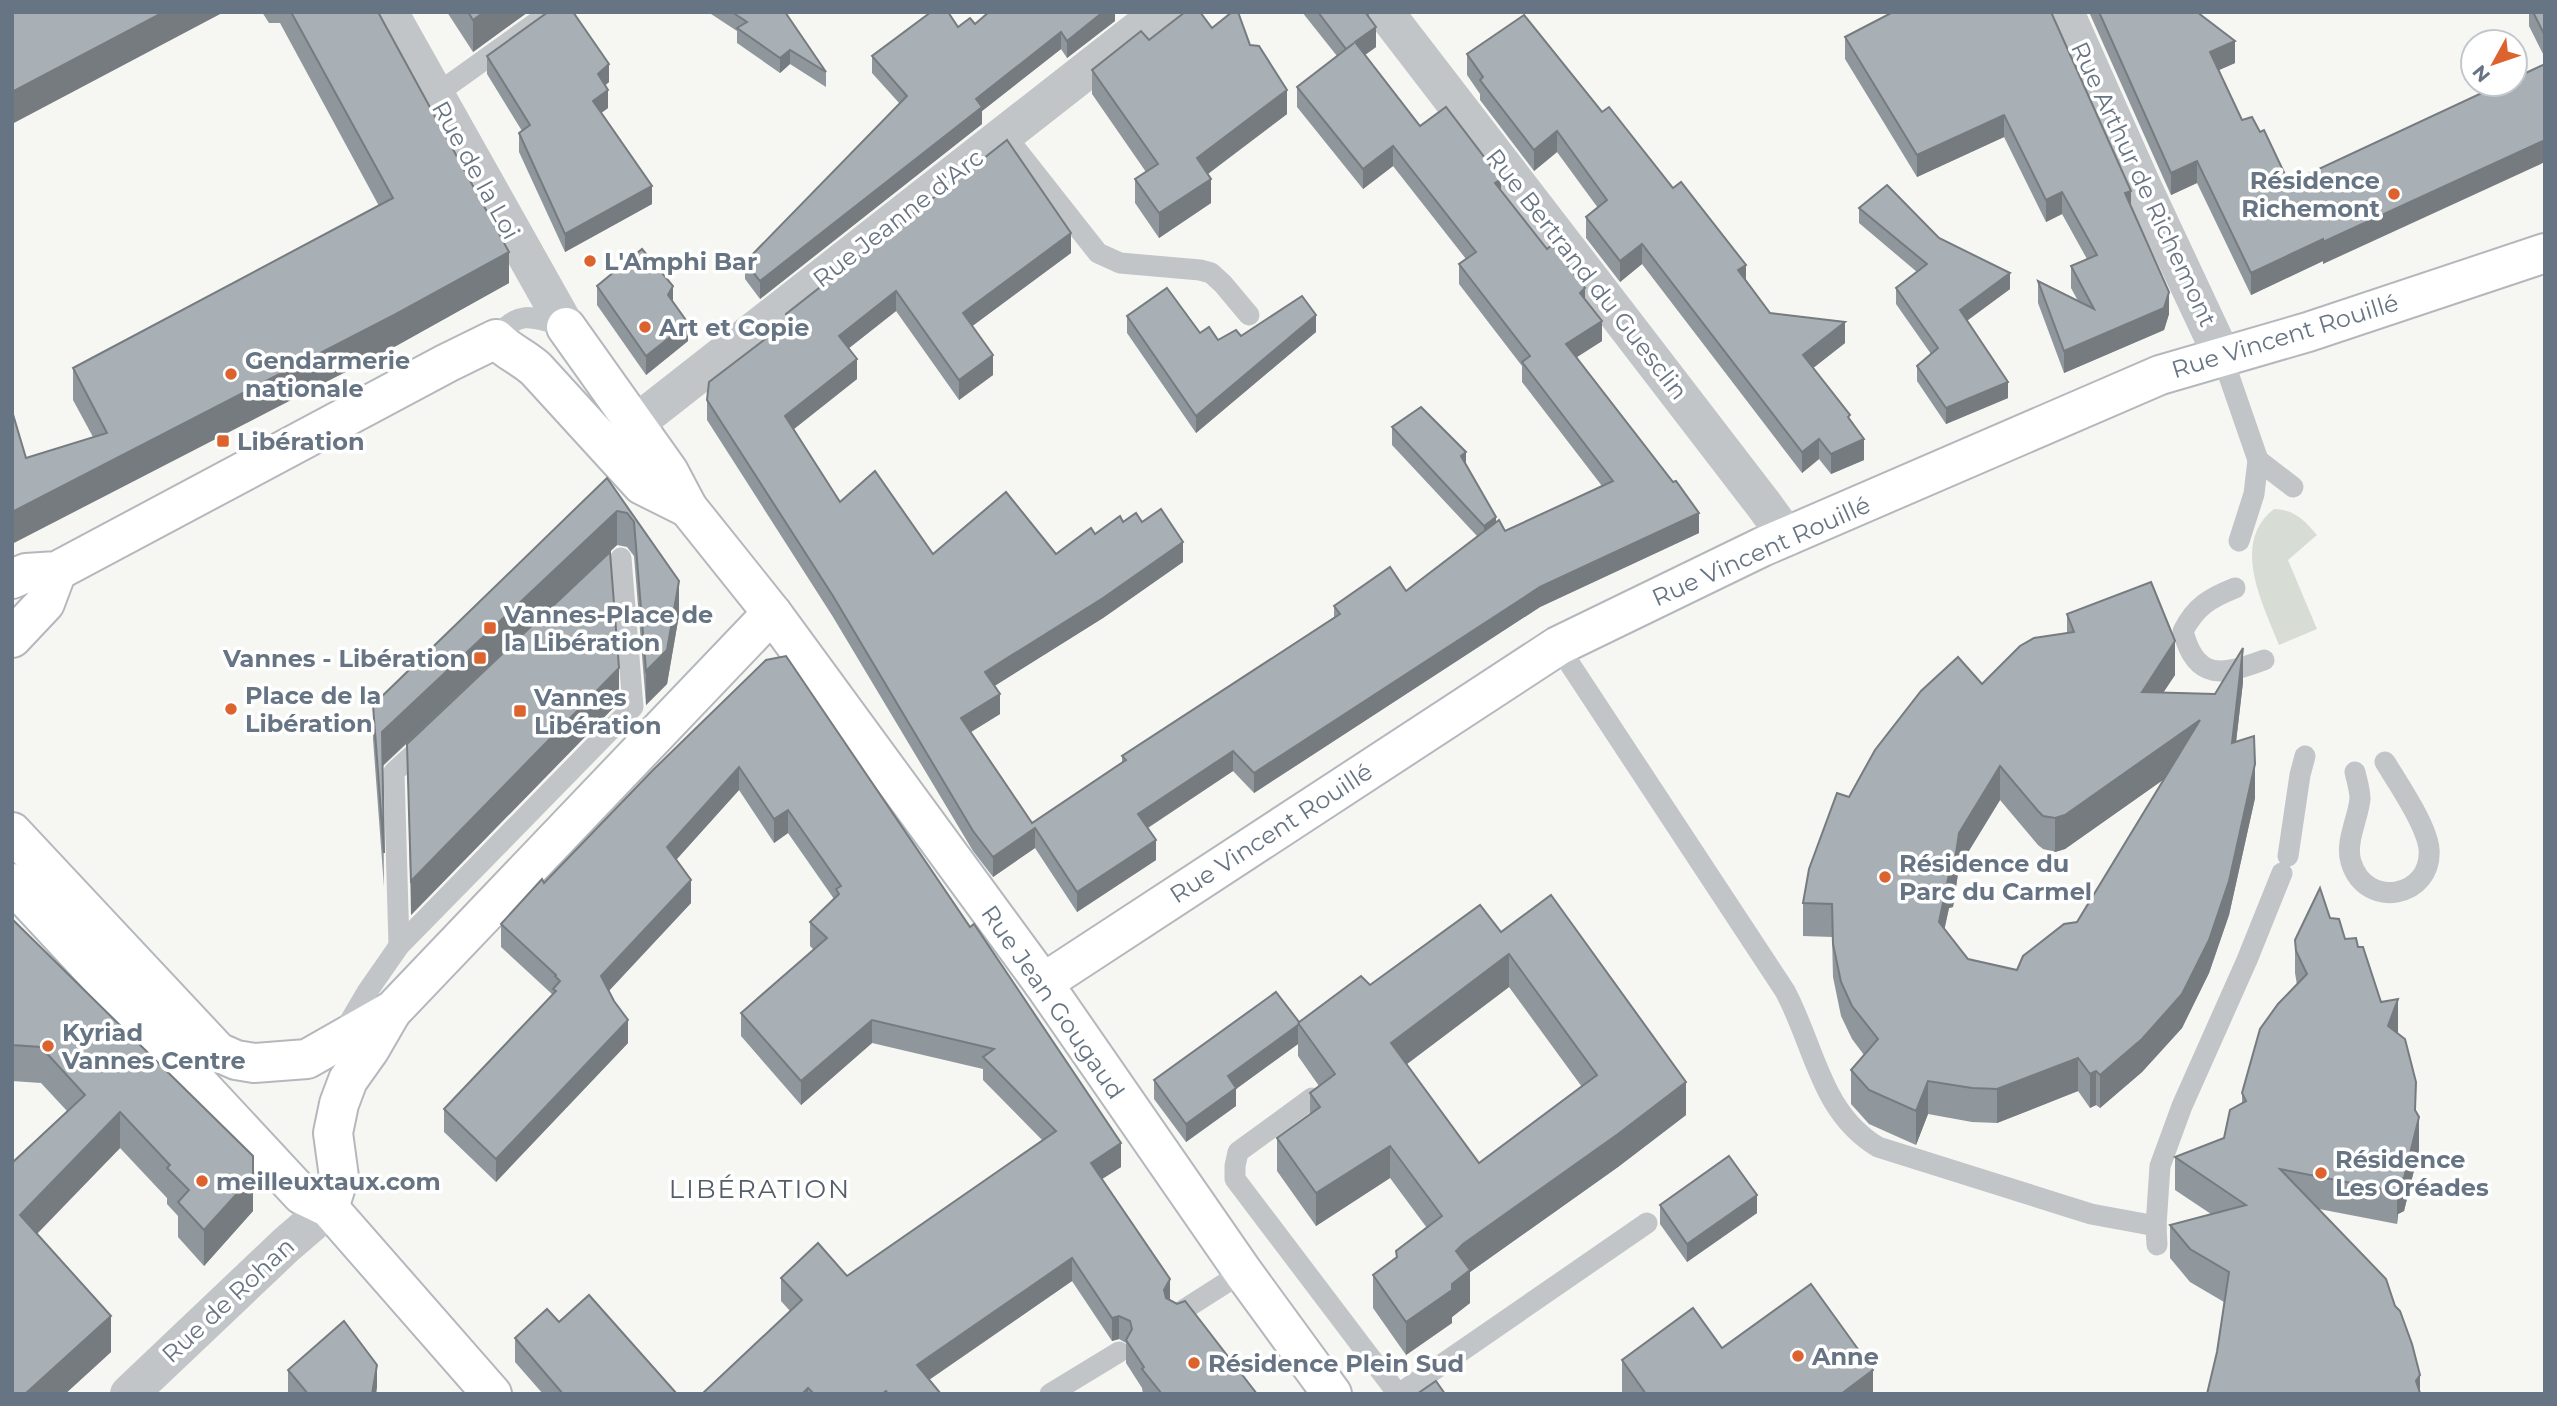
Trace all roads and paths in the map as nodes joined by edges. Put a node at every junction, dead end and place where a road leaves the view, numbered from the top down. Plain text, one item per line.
1 (389, 12) edge
2 (551, 12) edge
3 (1161, 12) edge
4 (1385, 12) edge
5 (2065, 12) edge
6 (435, 95) junction
7 (1005, 135) junction
8 (2545, 253) edge
9 (1249, 315) dead end
10 (566, 327) junction
11 (496, 340) junction
12 (2222, 356) junction
13 (635, 424) junction
14 (2258, 460) junction
15 (2293, 487) dead end
16 (688, 508) junction
17 (1787, 537) junction
18 (2239, 541) dead end
19 (57, 571) junction
20 (604, 575) edge
21 (12, 579) edge
22 (2235, 588) dead end
23 (772, 613) junction
24 (12, 638) edge
25 (1558, 646) junction
26 (2264, 660) dead end
27 (444, 724) edge
28 (2305, 756) dead end
29 (2385, 762) dead end
30 (2355, 772) dead end
31 (12, 832) edge
32 (12, 883) edge
33 (399, 946) junction
34 (1042, 983) junction
35 (393, 1010) junction
36 (339, 1041) junction
37 (1312, 1098) edge
38 (328, 1208) junction
39 (1647, 1223) dead end
40 (1243, 1272) junction
41 (1178, 1314) edge
42 (1119, 1352) dead end
43 (129, 1394) edge
44 (492, 1394) edge
45 (1051, 1394) edge
46 (1332, 1394) edge
47 (1398, 1394) edge

1 - 6 street, Rue de la Loi
2 - 6 lane
3 - 7 street, Rue Jeanne d'Arc
4 - 17 street, Rue Bertrand du Guesclin
5 - 12 street, Rue Arthur de Richemont
6 - 10 street, Rue de la Loi
7 - 9 lane
7 - 13 street, Rue Jeanne d'Arc
8 - 12 main road, Rue Vincent Rouillé
10 - 11 lane
10 - 13 main road
11 - 16 main road
11 - 19 main road
12 - 14 lane
12 - 17 main road, Rue Vincent Rouillé
13 - 16 main road
14 - 15 lane
14 - 18 lane
16 - 23 main road
17 - 25 main road, Rue Vincent Rouillé
19 - 21 main road
19 - 24 main road
20 - 33 lane
22 - 26 lane
23 - 34 main road, Rue Jean Gougaud
23 - 35 main road
25 - 28 lane
25 - 34 main road, Rue Vincent Rouillé
27 - 33 lane
29 - 30 lane
31 - 36 main road
32 - 38 main road
33 - 36 lane
34 - 40 main road, Rue Jean Gougaud
35 - 36 main road
35 - 38 main road
37 - 47 lane
38 - 43 street, Rue de Rohan
38 - 44 main road
39 - 47 lane
40 - 41 lane
40 - 46 main road, Rue Jean Gougaud
42 - 45 lane

